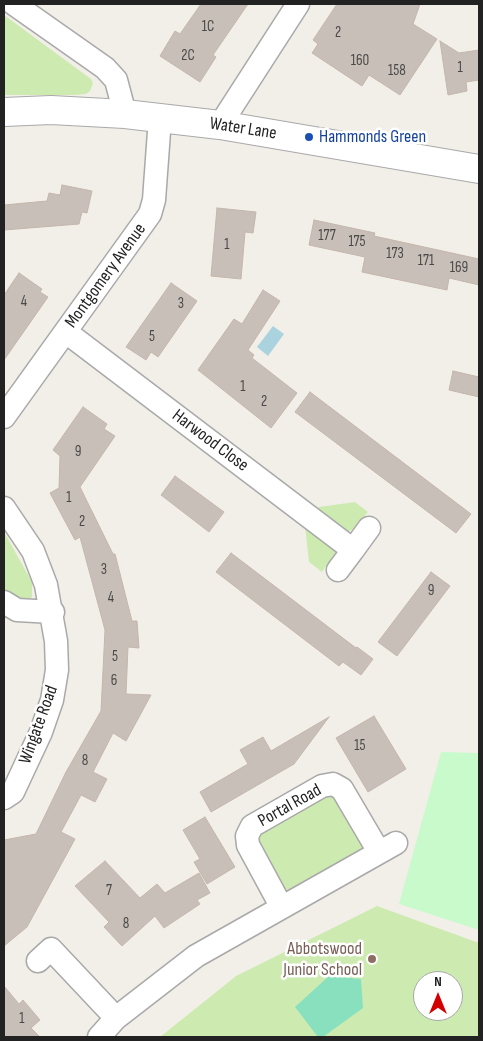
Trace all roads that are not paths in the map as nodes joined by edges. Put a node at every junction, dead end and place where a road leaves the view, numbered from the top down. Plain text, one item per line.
1 (14, 4) edge
2 (298, 4) edge
3 (4, 112) edge
4 (125, 114) junction
5 (160, 118) junction
6 (220, 124) junction
7 (479, 170) edge
8 (66, 332) junction
9 (4, 417) edge
10 (4, 508) edge
11 (369, 528) dead end
12 (353, 550) junction
13 (338, 570) dead end
14 (4, 602) edge
15 (52, 612) junction
16 (4, 798) edge
17 (281, 906) junction
18 (51, 949) dead end
19 (116, 1018) junction
20 (99, 1037) edge

1 - 4 street
2 - 6 street
3 - 4 street, Water Lane
4 - 5 street, Water Lane
5 - 6 street, Water Lane
5 - 8 street, Montgomery Avenue
6 - 7 street, Water Lane
8 - 9 street, Montgomery Avenue
8 - 12 street, Harwood Close
10 - 15 street, Wingate Road
11 - 12 street
12 - 13 street
14 - 15 street
15 - 16 street, Wingate Road
17 - 17 street, Portal Road
17 - 19 street, Portal Road
18 - 19 street
19 - 20 street, Portal Road

